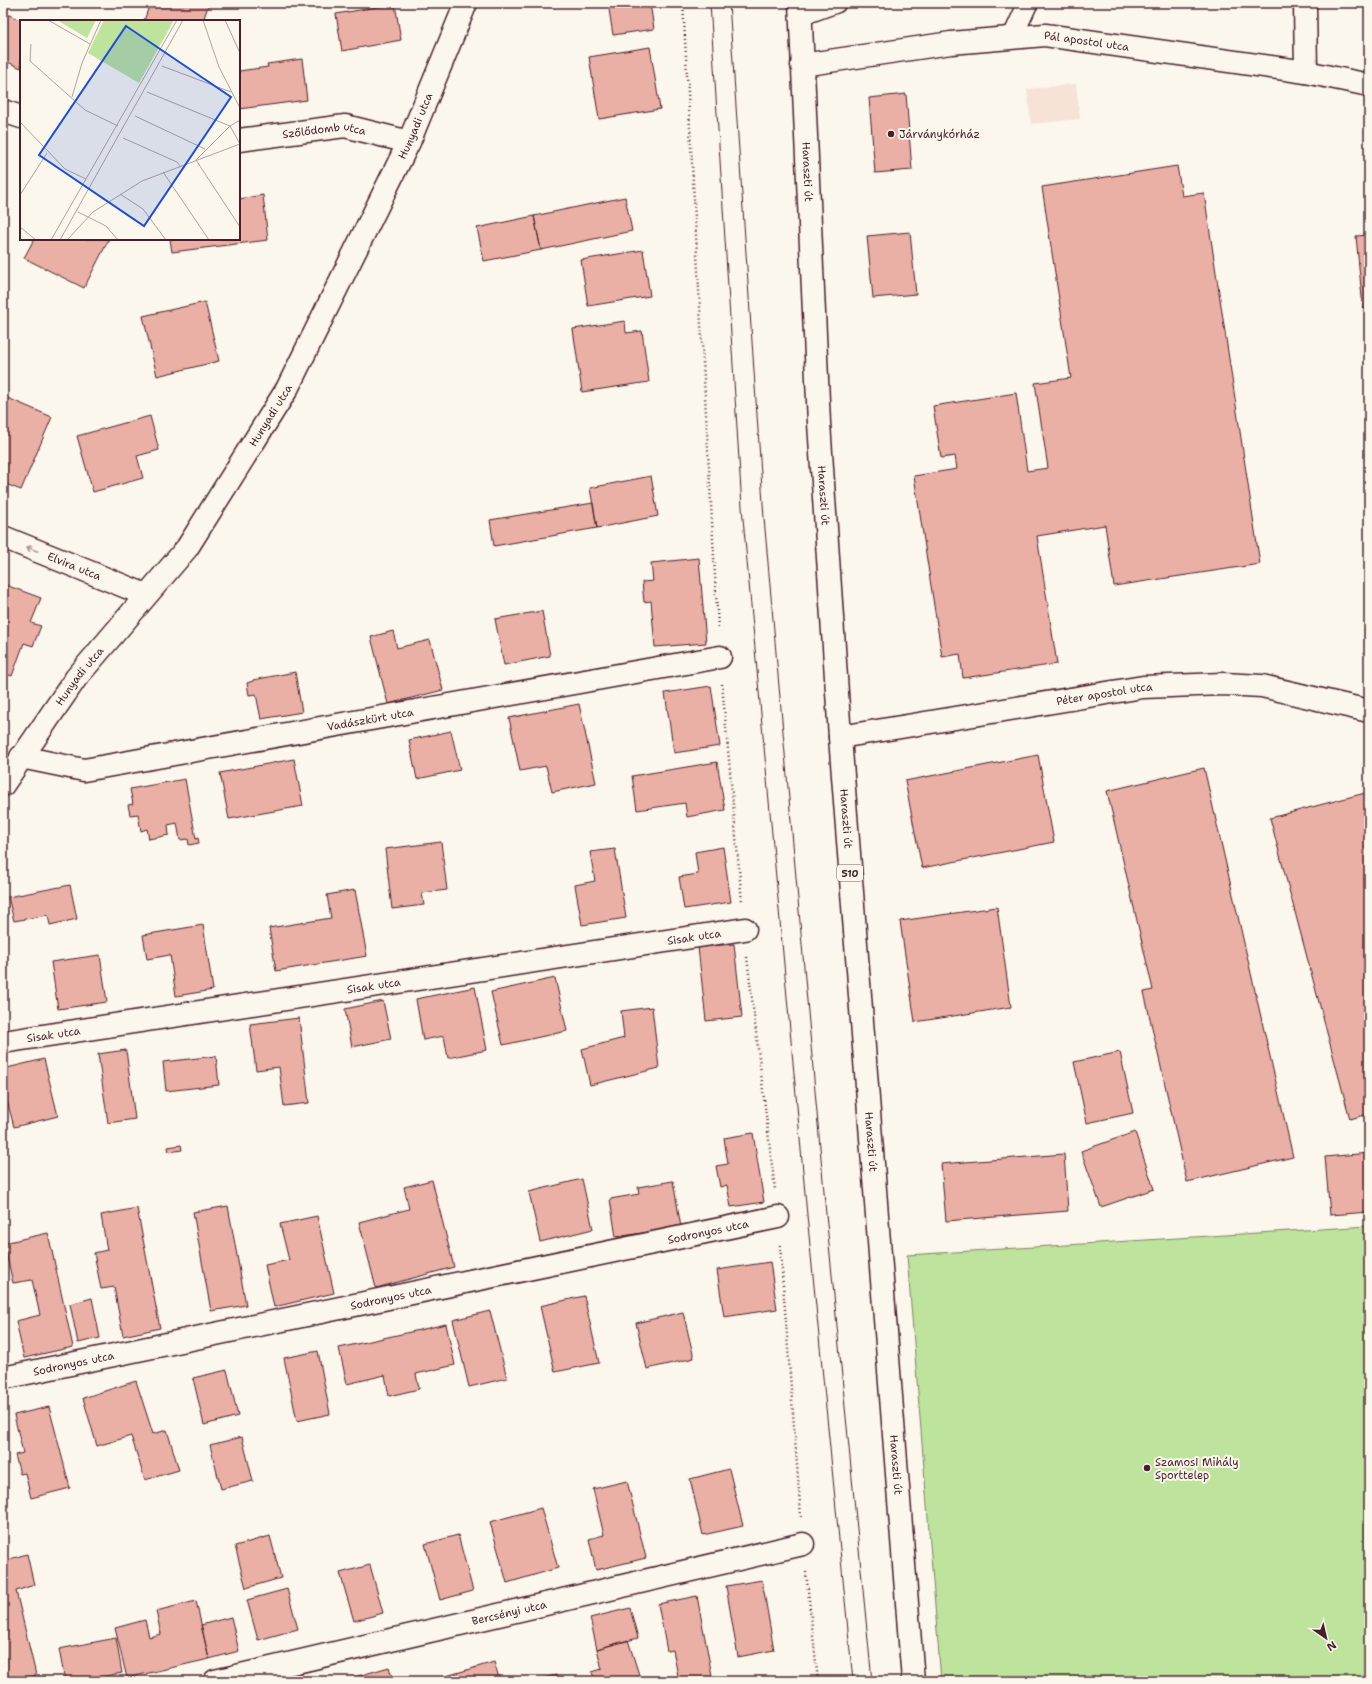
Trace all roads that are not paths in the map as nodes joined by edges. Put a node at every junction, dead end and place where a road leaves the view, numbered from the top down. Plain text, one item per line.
1 (466, 3) edge
2 (836, 3) edge
3 (1028, 3) edge
4 (1305, 3) edge
5 (800, 10) edge
6 (1012, 38) junction
7 (802, 64) junction
8 (1306, 72) junction
9 (1369, 85) edge
10 (3, 111) edge
11 (20, 116) edge
12 (240, 140) edge
13 (409, 142) junction
14 (3, 537) edge
15 (146, 595) junction
16 (720, 657) road end
17 (1369, 711) edge
18 (840, 737) junction
19 (21, 757) junction
20 (3, 785) edge
21 (744, 929) road end
22 (3, 1042) edge
23 (778, 1217) road end
24 (3, 1378) edge
25 (803, 1544) road end
26 (215, 1681) edge
27 (913, 1681) edge

1 - 13 street, Hunyadi utca
2 - 5 lane
3 - 6 lane
4 - 8 street
5 - 7 street, Haraszti út / 510
6 - 7 street, Pál apostol utca
6 - 8 street, Pál apostol utca
7 - 18 street, Haraszti út / 510
8 - 9 street, Pál apostol utca
10 - 11 street
12 - 13 street, Szőlődomb utca
13 - 15 street, Hunyadi utca
15 -> 14 street, Elvira utca
15 - 19 street, Hunyadi utca
16 - 19 street, Vadászkürt utca
17 - 18 street, Péter apostol utca
18 - 27 street, Haraszti út / 510
19 - 20 street, Hunyadi utca
21 - 22 street, Sisak utca
23 - 24 street, Sodronyos utca
25 - 26 street, Bercsényi utca

